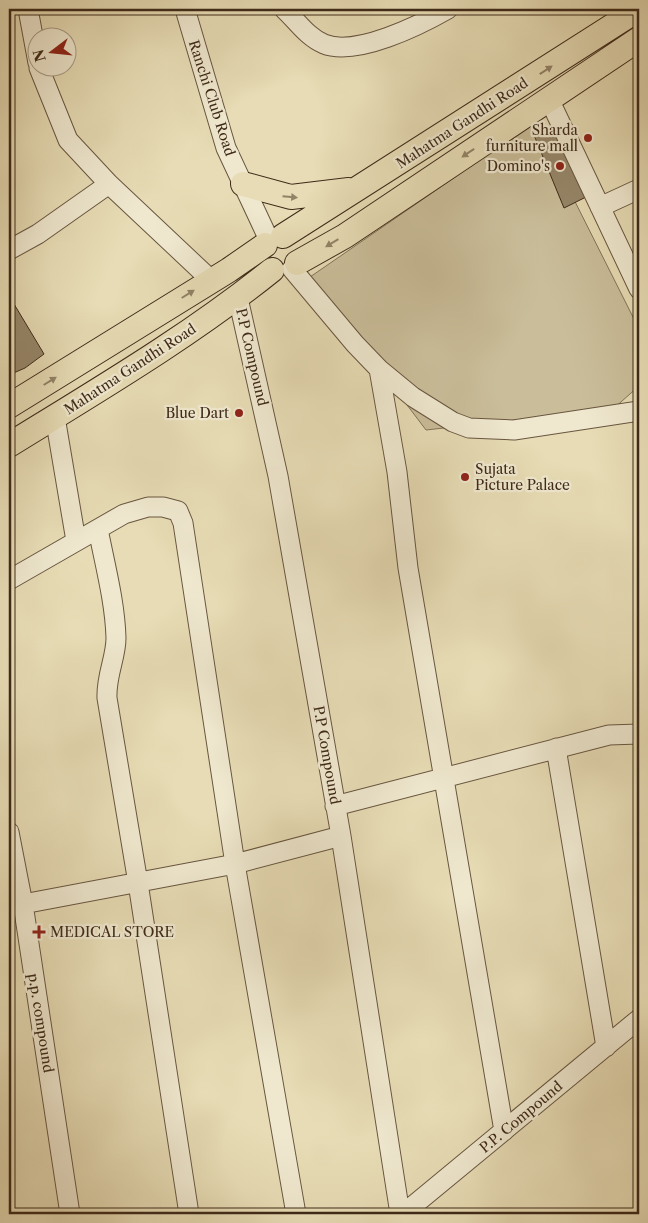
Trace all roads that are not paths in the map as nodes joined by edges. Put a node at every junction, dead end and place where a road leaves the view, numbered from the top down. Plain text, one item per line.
1 (28, 9) edge
2 (185, 9) edge
3 (284, 9) edge
4 (448, 9) edge
5 (639, 9) edge
6 (32, 28) edge
7 (639, 39) edge
8 (42, 78) edge
9 (549, 99) junction
10 (109, 184) junction
11 (243, 184) junction
12 (359, 189) junction
13 (639, 189) edge
14 (600, 207) junction
15 (272, 240) junction
16 (9, 250) edge
17 (287, 267) junction
18 (211, 280) junction
19 (639, 289) edge
20 (238, 298) junction
21 (379, 369) junction
22 (9, 406) edge
23 (639, 412) edge
24 (55, 417) junction
25 (9, 445) edge
26 (98, 528) junction
27 (76, 541) junction
28 (9, 580) edge
29 (639, 734) edge
30 (556, 748) junction
31 (443, 778) junction
32 (336, 806) junction
33 (9, 832) edge
34 (340, 836) junction
35 (235, 864) junction
36 (138, 883) junction
37 (24, 904) junction
38 (639, 1019) edge
39 (606, 1047) junction
40 (504, 1131) junction
41 (409, 1213) edge
42 (70, 1214) edge
43 (189, 1214) edge
44 (296, 1214) edge

1 - 6 street
2 - 11 street, Ranchi Club Road
3 - 4 street
12 -> 5 main road, Mahatma Gandhi Road
7 - 9 main road, Mahatma Gandhi Road
8 - 10 street
9 - 14 street
9 -> 17 main road, Mahatma Gandhi Road
10 - 16 street
10 - 18 street
11 -> 12 main road
11 - 15 street, Ranchi Club Road
12 - 15 main road, Mahatma Gandhi Road
13 - 14 street
14 - 19 street
15 - 17 main road
15 - 17 main road
15 - 18 main road, Mahatma Gandhi Road
17 - 20 main road, Mahatma Gandhi Road
17 - 21 street
22 -> 18 main road, Mahatma Gandhi Road
20 - 24 main road, Mahatma Gandhi Road
20 - 32 street, P.P Compound
21 - 23 street
21 - 31 street
24 - 25 main road, Mahatma Gandhi Road
24 - 27 street
26 - 27 street
26 - 35 street
26 - 36 street
27 - 28 street
29 - 30 street
30 - 31 street
30 - 39 street
31 - 32 street
31 - 40 street
32 - 34 street, P.P Compound
33 - 37 street, p.p. compound
34 - 35 street
34 - 41 street, P.P Compound
35 - 36 street
35 - 44 street
36 - 37 street
36 - 43 street
37 - 42 street, p.p. compound
38 - 39 street, P.P. Compound
39 - 40 street, P.P. Compound
40 - 41 street, P.P. Compound

